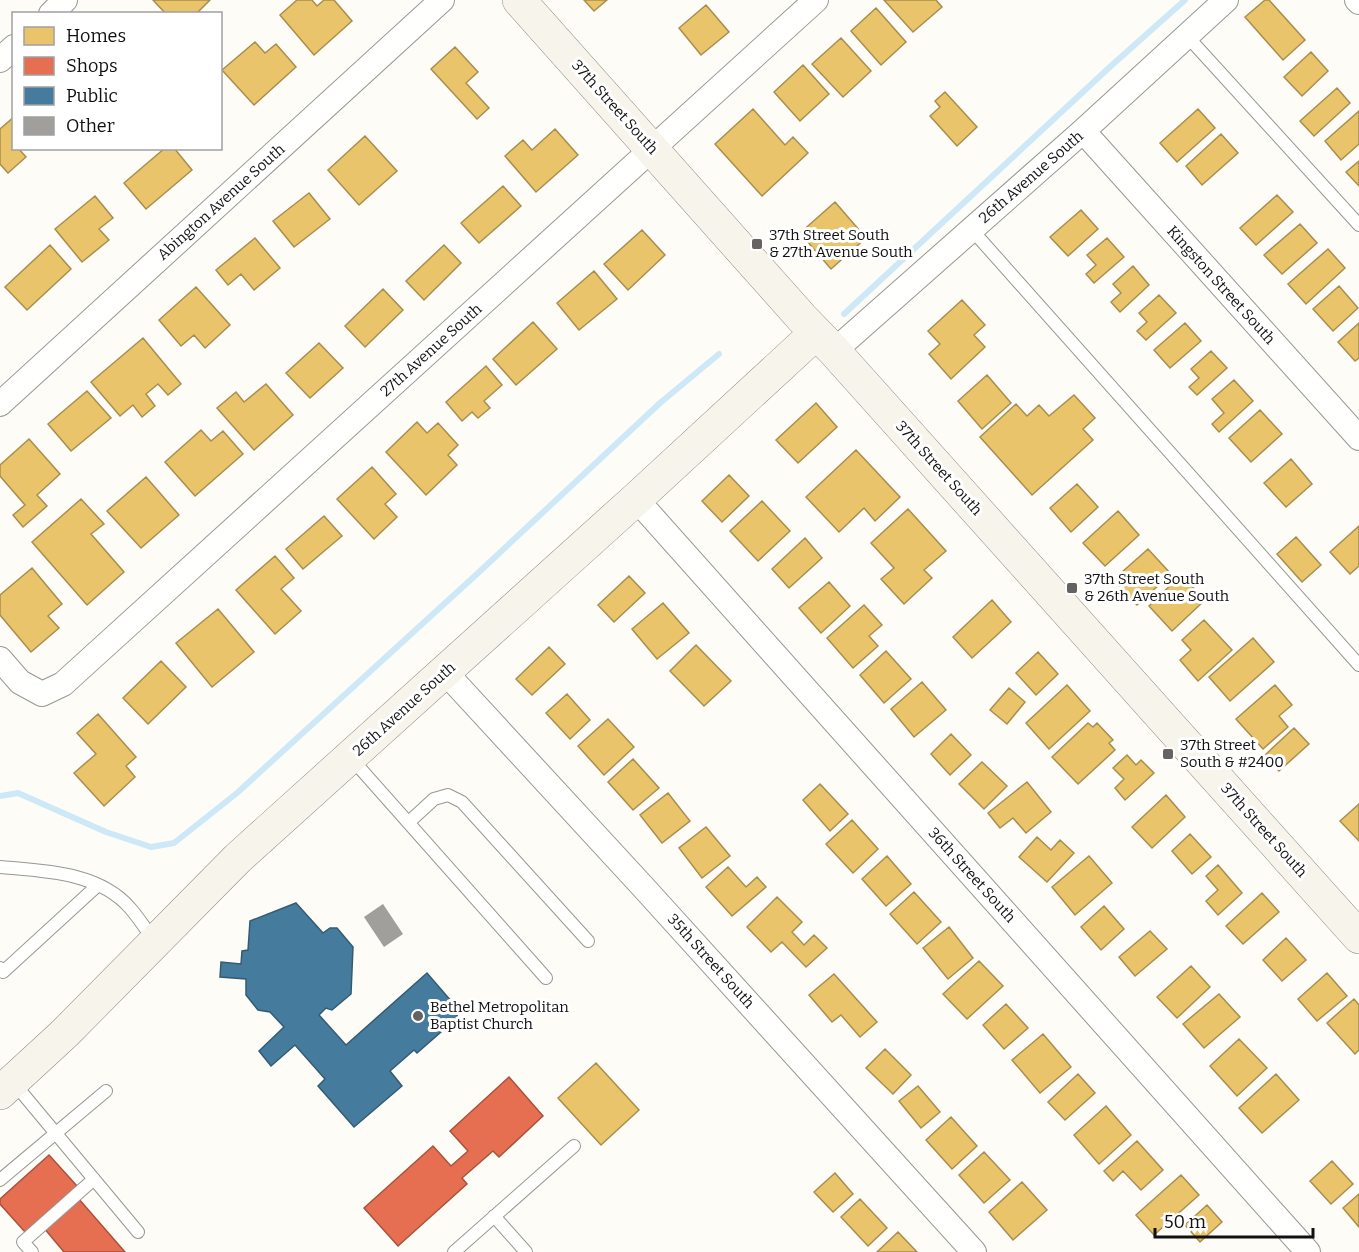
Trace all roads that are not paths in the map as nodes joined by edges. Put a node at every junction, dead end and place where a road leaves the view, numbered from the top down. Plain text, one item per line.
1 (65, 0) edge
2 (442, 0) edge
3 (519, 0) edge
4 (816, 0) edge
5 (1226, 0) edge
6 (53, 12) edge
7 (1187, 36) junction
8 (12, 49) edge
9 (0, 60) edge
10 (1083, 131) junction
11 (653, 149) junction
12 (1359, 225) edge
13 (972, 230) junction
14 (825, 342) junction
15 (0, 404) edge
16 (1359, 438) edge
17 (636, 499) junction
18 (0, 659) edge
19 (1359, 665) edge
20 (445, 672) junction
21 (350, 757) junction
22 (409, 822) junction
23 (0, 867) edge
24 (99, 885) junction
25 (1359, 937) edge
26 (588, 941) dead end
27 (155, 942) junction
28 (0, 968) edge
29 (546, 978) dead end
30 (6, 1087) edge
31 (106, 1091) dead end
32 (55, 1133) junction
33 (574, 1146) dead end
34 (94, 1179) junction
35 (0, 1180) edge
36 (494, 1216) junction
37 (138, 1232) dead end
38 (32, 1252) edge
39 (454, 1252) edge
40 (526, 1252) edge
41 (974, 1252) edge
42 (1308, 1252) edge

1 - 6 street
2 - 15 street, Abington Avenue South
3 - 11 street, 37th Street South
4 - 11 street, 27th Avenue South
5 - 7 street, 26th Avenue South
7 - 10 street, 26th Avenue South
7 - 12 lane
8 - 9 street
10 - 13 street, 26th Avenue South
10 - 16 street, Kingston Street South
11 - 14 street, 37th Street South
11 - 18 street, 27th Avenue South
13 - 14 street, 26th Avenue South
13 - 19 lane
14 - 17 street, 26th Avenue South
14 - 25 street, 37th Street South
17 - 20 street, 26th Avenue South
17 - 42 street, 36th Street South
20 - 21 street, 26th Avenue South
20 - 41 street, 35th Street South
21 - 22 lane
21 - 27 street, 26th Avenue South
22 - 26 lane
22 - 29 lane
23 - 24 lane
24 - 27 lane
24 - 28 lane
27 - 30 street, 26th Avenue South
30 - 32 lane
31 - 32 lane
32 - 34 lane
32 - 35 lane
33 - 36 lane
34 - 37 lane
34 - 38 lane
36 - 39 lane
36 - 40 lane

